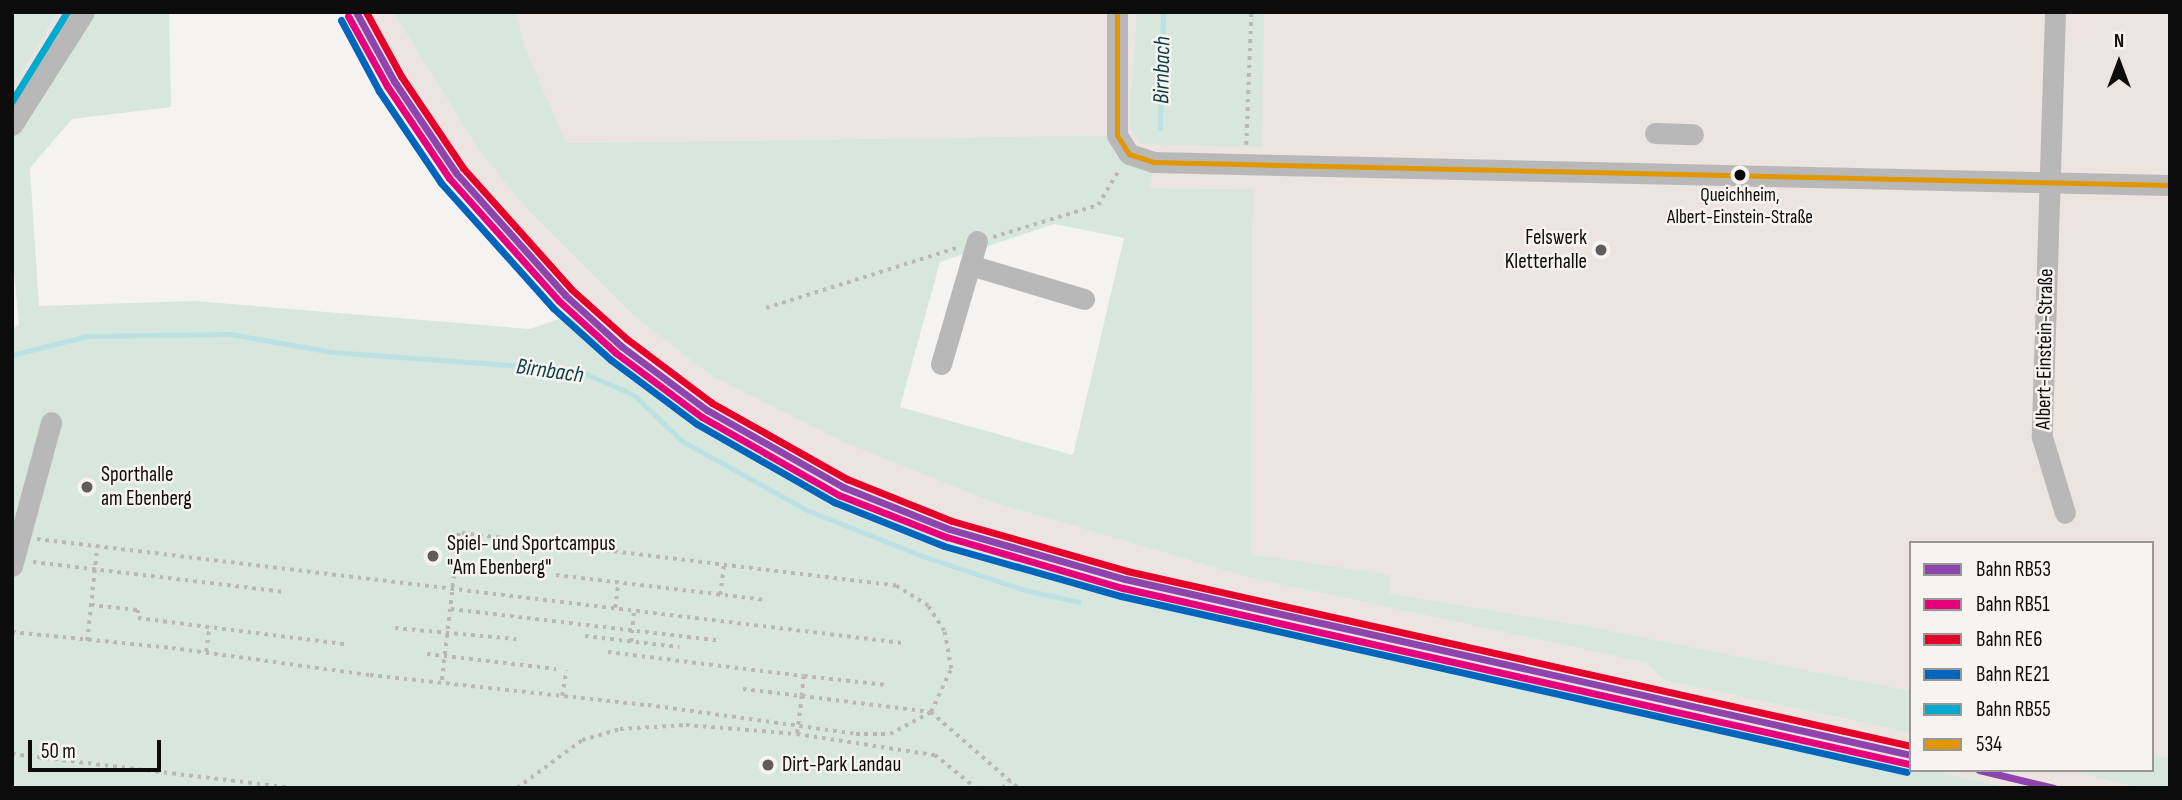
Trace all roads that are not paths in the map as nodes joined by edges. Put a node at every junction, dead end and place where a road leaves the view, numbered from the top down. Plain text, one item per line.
1 (84, 12) edge
2 (1117, 12) edge
3 (2055, 12) edge
4 (12, 125) edge
5 (1655, 133) dead end
6 (1693, 134) dead end
7 (2050, 183) junction
8 (2170, 185) edge
9 (977, 241) dead end
10 (970, 265) junction
11 (1084, 299) dead end
12 (941, 364) dead end
13 (51, 422) dead end
14 (2065, 513) dead end
15 (13, 563) edge

1 - 4 street
2 - 7 street
3 - 7 street, Albert-Einstein-Straße
5 - 6 street
7 - 8 street
7 - 14 street, Albert-Einstein-Straße
9 - 10 street
10 - 11 street
10 - 12 street
13 - 15 street

